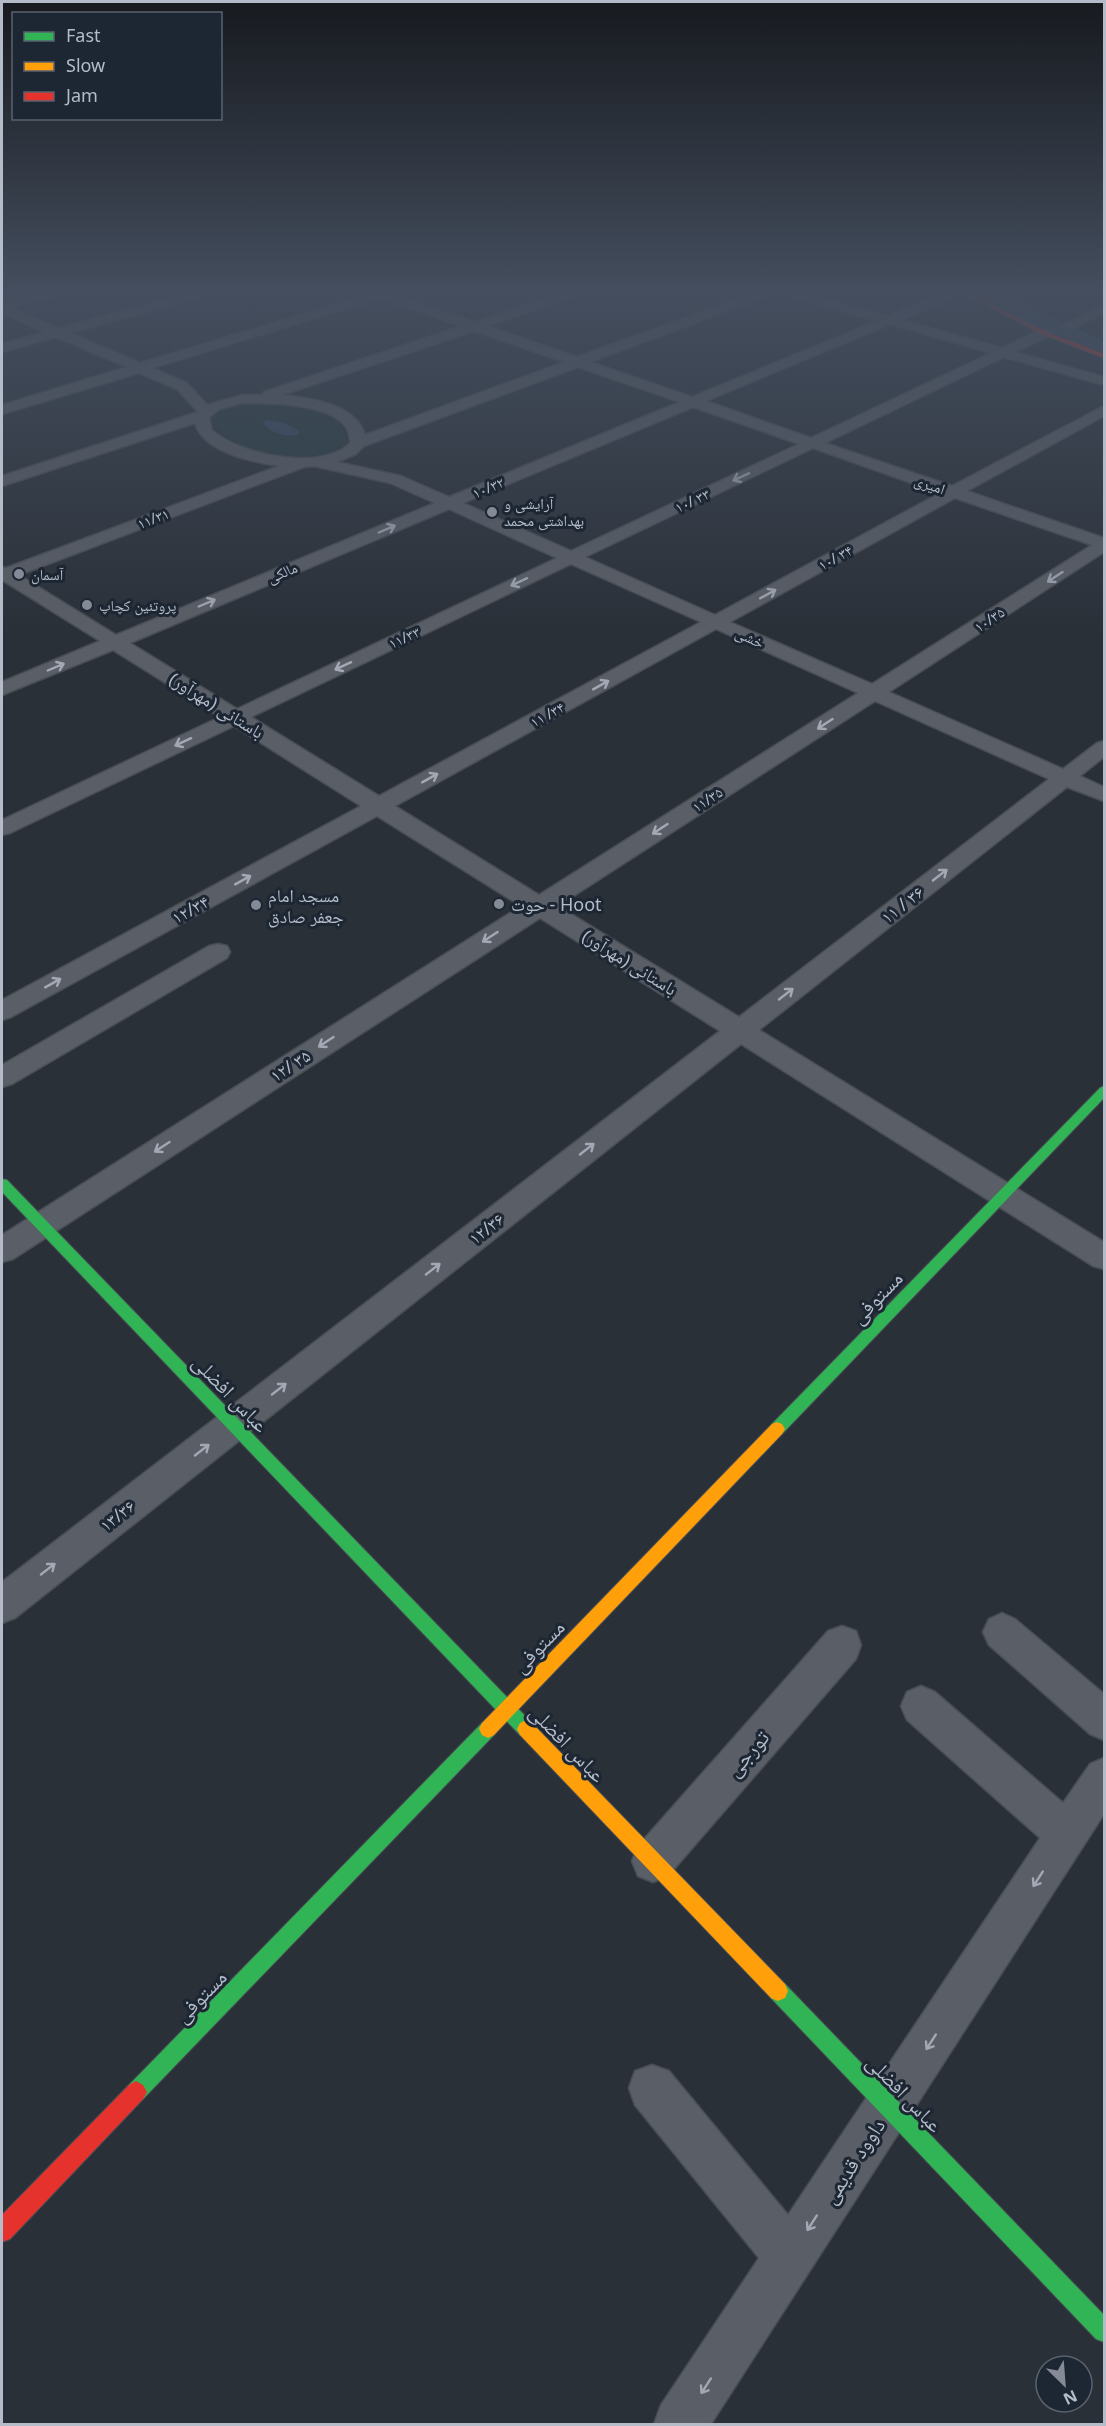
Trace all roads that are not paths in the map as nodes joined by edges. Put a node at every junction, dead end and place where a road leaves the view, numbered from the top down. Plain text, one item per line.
1 (198, 407) edge
2 (215, 407) edge
3 (319, 407) edge
4 (458, 407) edge
5 (680, 407) edge
6 (708, 407) edge
7 (887, 407) edge
8 (1104, 410) edge
9 (203, 414) junction
10 (812, 443) junction
11 (358, 445) junction
12 (308, 462) junction
13 (395, 479) junction
14 (2, 481) edge
15 (954, 492) junction
16 (450, 502) junction
17 (1104, 545) edge
18 (572, 557) junction
19 (2, 573) edge
20 (716, 622) junction
21 (115, 642) junction
22 (2, 689) edge
23 (874, 692) junction
24 (236, 717) junction
25 (1104, 747) edge
26 (1065, 778) junction
27 (1104, 795) edge
28 (378, 806) junction
29 (2, 828) edge
30 (540, 906) junction
31 (218, 952) dead end
32 (2, 1011) edge
33 (740, 1030) junction
34 (2, 1077) edge
35 (1104, 1091) edge
36 (2, 1184) edge
37 (1004, 1195) junction
38 (41, 1225) junction
39 (2, 1250) edge
40 (1104, 1257) edge
41 (233, 1425) junction
42 (2, 1605) edge
43 (1002, 1632) dead end
44 (842, 1645) dead end
45 (921, 1706) dead end
46 (506, 1709) junction
47 (1104, 1720) edge
48 (1104, 1778) edge
49 (1067, 1834) junction
50 (653, 1861) junction
51 (652, 2088) dead end
52 (889, 2107) junction
53 (2, 2231) edge
54 (790, 2257) junction
55 (1104, 2331) edge
56 (680, 2424) edge

1 - 9 street
2 - 9 street
3 - 11 street
4 - 11 street
5 - 16 street, ۱۰/۳۲
6 - 10 street, امیری
7 - 10 street, ۱۰/ ۳۳
8 - 15 street, ۱۰/ ۳۴
9 - 12 street, خشی
9 - 14 street
10 - 15 street, امیری
10 -> 18 street, ۱۰/ ۳۳
11 - 12 street
11 - 13 street, خشی
12 - 13 street, خشی
12 - 19 street, ۱۱/۳۱
13 - 16 street, خشی
15 - 17 street, امیری
20 -> 15 street, ۱۰/ ۳۴
16 - 18 street, خشی
21 -> 16 street, مالکی
17 -> 23 street, ۱۰/۳۵
18 - 20 street, خشی
18 -> 24 street, ۱۱/۳۳
19 - 21 street, باستانی (مهرآور)
20 - 23 street, خشی
28 -> 20 street, ۱۱ /۳۴
22 -> 21 street, مالکی
21 - 24 street, باستانی (مهرآور)
23 - 26 street, خشی
23 -> 30 street, ۱۱/۳۵
24 - 28 street, باستانی (مهرآور)
24 -> 29 street, ۱۱/۳۳
25 - 26 street, ۱۱ / ۳۶
26 - 27 street, خشی
33 -> 26 street, ۱۱ / ۳۶
28 - 30 street, باستانی (مهرآور)
32 -> 28 street, ۱۲/۳۴
30 - 33 street, باستانی (مهرآور)
30 -> 38 street, ۱۲/ ۳۵
31 - 34 street
33 - 37 street, باستانی (مهرآور)
41 -> 33 street, ۱۲/۳۶
35 - 37 street, مستوفی
36 - 38 street, عباس افضلی
37 - 40 street, باستانی (مهرآور)
37 - 46 street, مستوفی
38 - 39 street, ۱۲/ ۳۵
38 - 41 street, عباس افضلی
42 -> 41 street, ۱۳/۳۶
41 - 46 street, عباس افضلی
43 - 47 street
44 - 50 street, تورجی
45 - 49 street
46 - 50 street, عباس افضلی
46 - 53 street, مستوفی
48 - 49 street, داوود قدیمی
49 -> 52 street, داوود قدیمی
50 - 52 street, عباس افضلی
51 - 54 street
52 -> 54 street, داوود قدیمی
52 - 55 street, عباس افضلی
54 -> 56 street, داوود قدیمی

